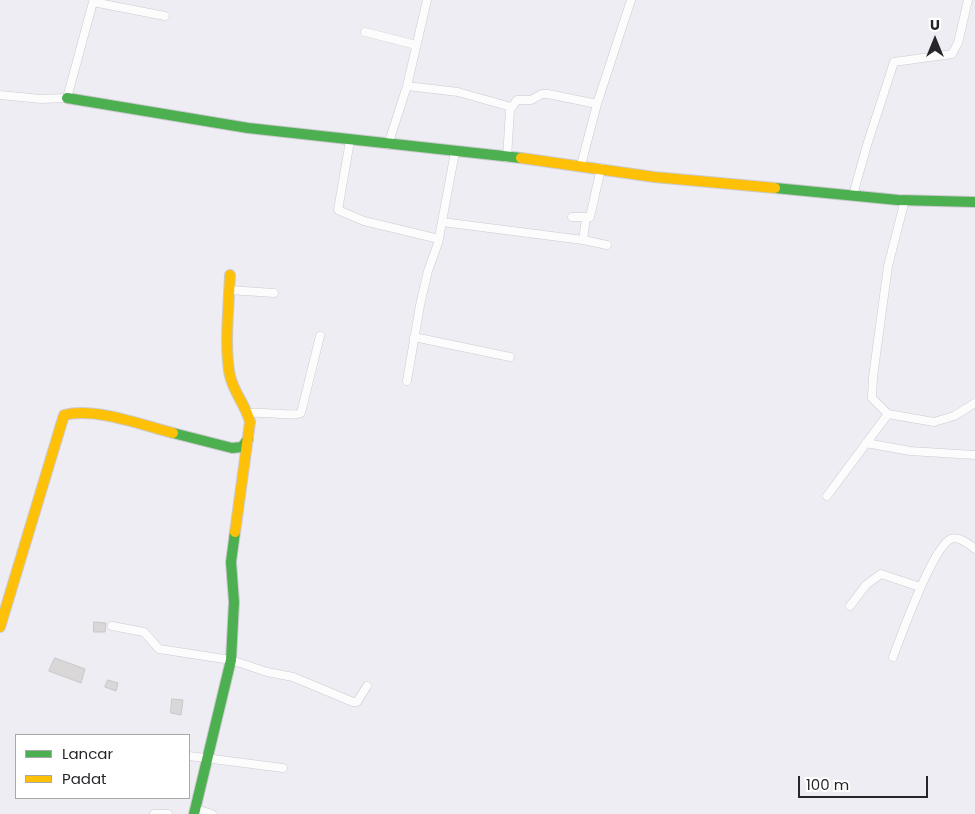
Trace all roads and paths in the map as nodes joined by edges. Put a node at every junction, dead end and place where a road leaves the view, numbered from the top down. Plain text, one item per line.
1 (427, 0) edge
2 (631, 0) edge
3 (968, 0) edge
4 (90, 1) edge
5 (103, 2) edge
6 (165, 16) dead end
7 (365, 32) dead end
8 (416, 45) junction
9 (407, 86) junction
10 (0, 95) edge
11 (67, 98) junction
12 (597, 104) junction
13 (511, 107) junction
14 (350, 141) junction
15 (388, 145) junction
16 (455, 152) junction
17 (507, 158) junction
18 (581, 165) junction
19 (602, 168) junction
20 (853, 195) junction
21 (905, 200) junction
22 (975, 202) edge
23 (572, 217) dead end
24 (586, 218) junction
25 (442, 222) junction
26 (439, 239) junction
27 (583, 240) junction
28 (607, 245) dead end
29 (230, 275) dead end
30 (229, 290) junction
31 (274, 293) dead end
32 (320, 336) dead end
33 (414, 337) junction
34 (510, 357) dead end
35 (407, 381) dead end
36 (975, 403) edge
37 (249, 413) junction
38 (888, 414) junction
39 (248, 439) junction
40 (866, 444) junction
41 (975, 455) edge
42 (827, 496) dead end
43 (975, 549) edge
44 (920, 587) junction
45 (850, 606) dead end
46 (112, 626) dead end
47 (0, 627) edge
48 (893, 657) dead end
49 (231, 660) junction
50 (367, 686) dead end
51 (190, 756) edge
52 (209, 759) junction
53 (283, 768) dead end
54 (195, 812) edge
55 (154, 814) edge
56 (168, 814) edge
57 (212, 814) edge

1 - 8 street
2 - 12 street
3 - 20 street
4 - 5 street
4 - 11 street
5 - 6 street
7 - 8 street
8 - 9 street
9 - 13 street
9 - 15 street
10 - 11 street
11 - 14 street
12 - 13 street
12 - 18 street
13 - 17 street
14 - 15 street
14 - 26 street
15 - 16 street
16 - 17 street
16 - 25 street
17 - 18 street
18 - 19 street
19 - 20 street
19 - 24 street
20 - 21 street
21 - 22 street
21 - 38 street
23 - 24 street
24 - 27 street
25 - 26 street
25 - 27 street
26 - 33 street
27 - 28 street
29 - 30 street
30 - 31 street
30 - 37 street
32 - 37 street
33 - 34 street
33 - 35 street
36 - 38 street
37 - 39 street
38 - 40 street
39 - 47 street
39 - 49 street
40 - 41 street
40 - 42 street
43 - 44 street
44 - 45 street
44 - 48 street
46 - 49 street
49 - 50 street
49 - 52 street
51 - 52 street
52 - 53 street
52 - 54 street
54 - 57 street
55 - 56 street

